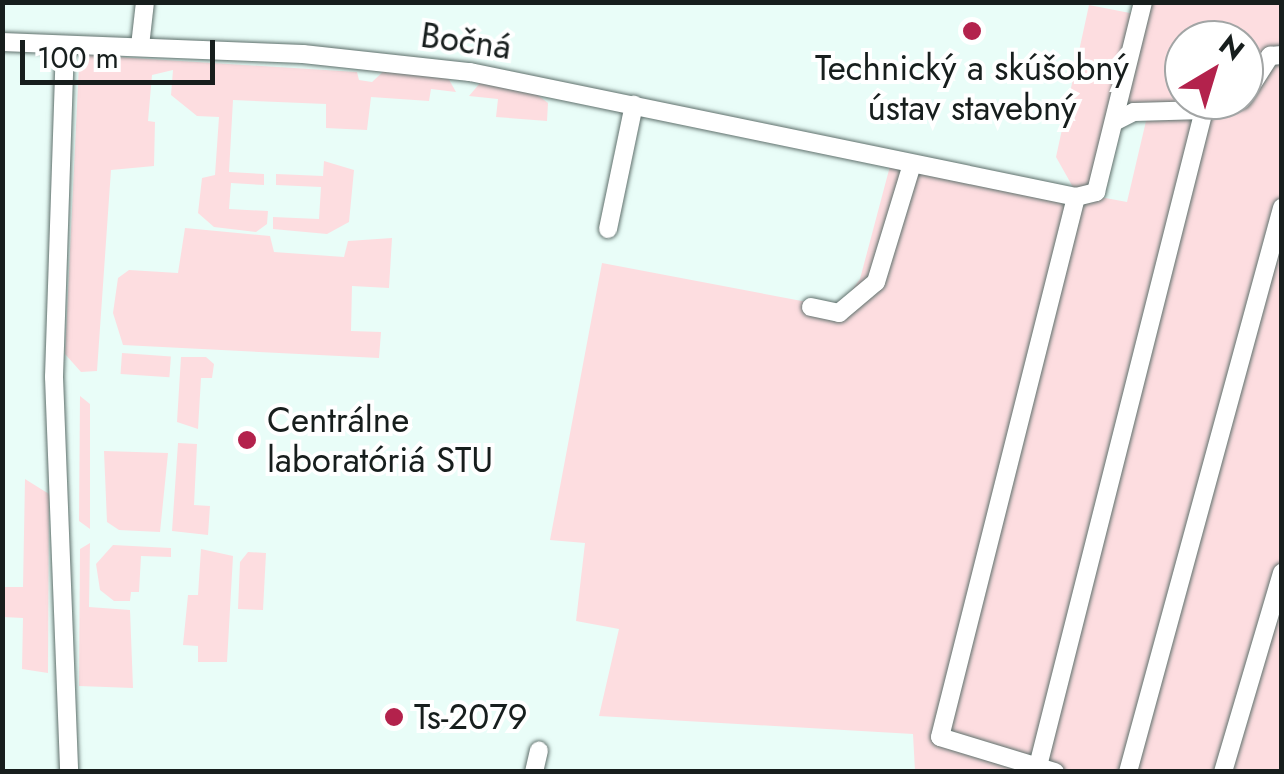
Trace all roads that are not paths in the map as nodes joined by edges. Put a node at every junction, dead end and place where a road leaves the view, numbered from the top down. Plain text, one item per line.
1 (145, 2) edge
2 (1144, 2) edge
3 (2, 42) edge
4 (65, 45) junction
5 (140, 46) junction
6 (634, 104) junction
7 (1164, 110) edge
8 (1202, 120) edge
9 (1114, 122) junction
10 (912, 164) junction
11 (1076, 198) junction
12 (1282, 208) edge
13 (608, 229) dead end
14 (810, 307) dead end
15 (1282, 573) edge
16 (539, 751) dead end
17 (1050, 770) edge
18 (69, 772) edge
19 (534, 772) edge
20 (1128, 772) edge
21 (1223, 772) edge

1 - 5 street
2 - 9 street
3 - 4 street, Bočná
4 - 5 street, Bočná
4 - 18 street
5 - 6 street, Bočná
6 - 10 street, Bočná
6 - 13 street
7 - 9 street
8 - 17 street
9 - 11 street, Bočná
10 - 11 street, Bočná
10 - 14 street
11 - 17 street
12 - 20 street
15 - 21 street
16 - 19 street

